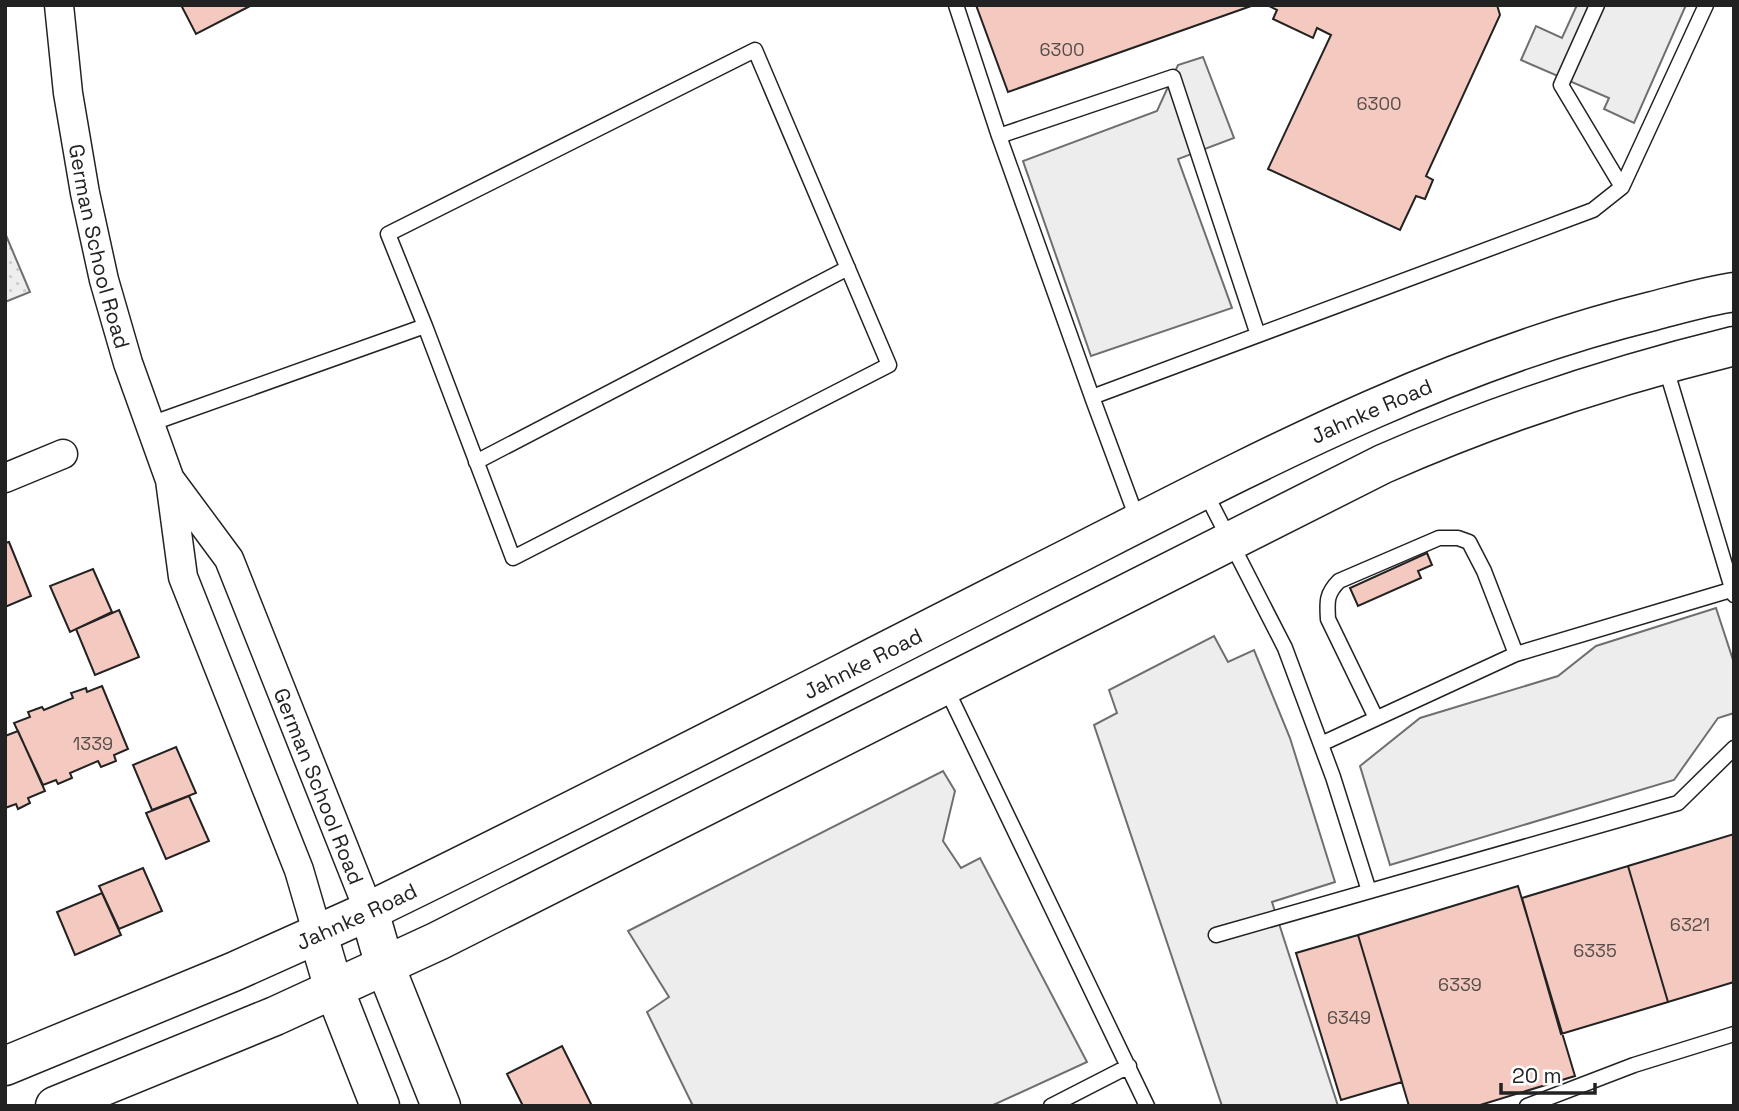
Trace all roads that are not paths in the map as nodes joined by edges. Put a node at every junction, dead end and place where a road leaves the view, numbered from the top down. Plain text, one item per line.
1 (59, 5) edge
2 (956, 5) edge
3 (1597, 5) edge
4 (1706, 5) edge
5 (999, 136) junction
6 (1622, 187) junction
7 (848, 268) junction
8 (1734, 292) edge
9 (425, 326) junction
10 (1258, 335) junction
11 (1734, 346) edge
12 (1664, 364) junction
13 (1092, 397) junction
14 (150, 424) junction
15 (63, 454) dead end
16 (476, 462) junction
17 (5, 478) edge
18 (170, 480) junction
19 (1204, 489) junction
20 (1139, 522) junction
21 (1230, 540) junction
22 (1733, 591) edge
23 (1516, 654) junction
24 (944, 684) junction
25 (1377, 718) junction
26 (1321, 744) junction
27 (1734, 748) edge
28 (1369, 891) junction
29 (369, 911) junction
30 (318, 935) junction
31 (1216, 935) dead end
32 (385, 966) junction
33 (334, 989) junction
34 (1734, 1034) edge
35 (5, 1066) edge
36 (1129, 1066) junction
37 (55, 1106) edge
38 (380, 1106) edge
39 (441, 1106) edge
40 (1051, 1106) edge
41 (1147, 1106) edge
42 (1527, 1106) edge

1 - 14 street, German School Road
2 - 5 lane
3 - 6 lane
4 - 6 lane
5 - 10 lane
5 - 13 lane
6 - 10 lane
7 - 9 lane
7 - 16 lane
7 - 16 lane
8 - 19 main road, Jahnke Road
9 - 14 lane
9 - 16 lane
10 - 13 lane
11 - 12 main road
12 - 21 main road
12 - 22 lane
13 - 20 lane
14 - 18 street, German School Road
15 - 17 street
18 - 29 street, German School Road
18 - 30 street, German School Road
19 - 20 main road, Jahnke Road
19 - 21 lane
20 - 29 main road, Jahnke Road
21 - 24 main road
21 - 26 lane
22 - 23 lane
23 - 25 lane
23 - 25 lane
24 - 32 main road
24 - 36 lane
25 - 26 lane
26 - 28 lane
27 - 28 lane
28 - 31 lane
29 - 30 main road, Jahnke Road
29 - 32 main road, German School Road
30 - 33 main road, German School Road
30 - 35 main road, Jahnke Road
32 - 33 main road
32 - 39 main road, German School Road
33 - 37 main road
33 - 38 main road, German School Road
34 - 42 lane
36 - 40 lane
36 - 41 lane

